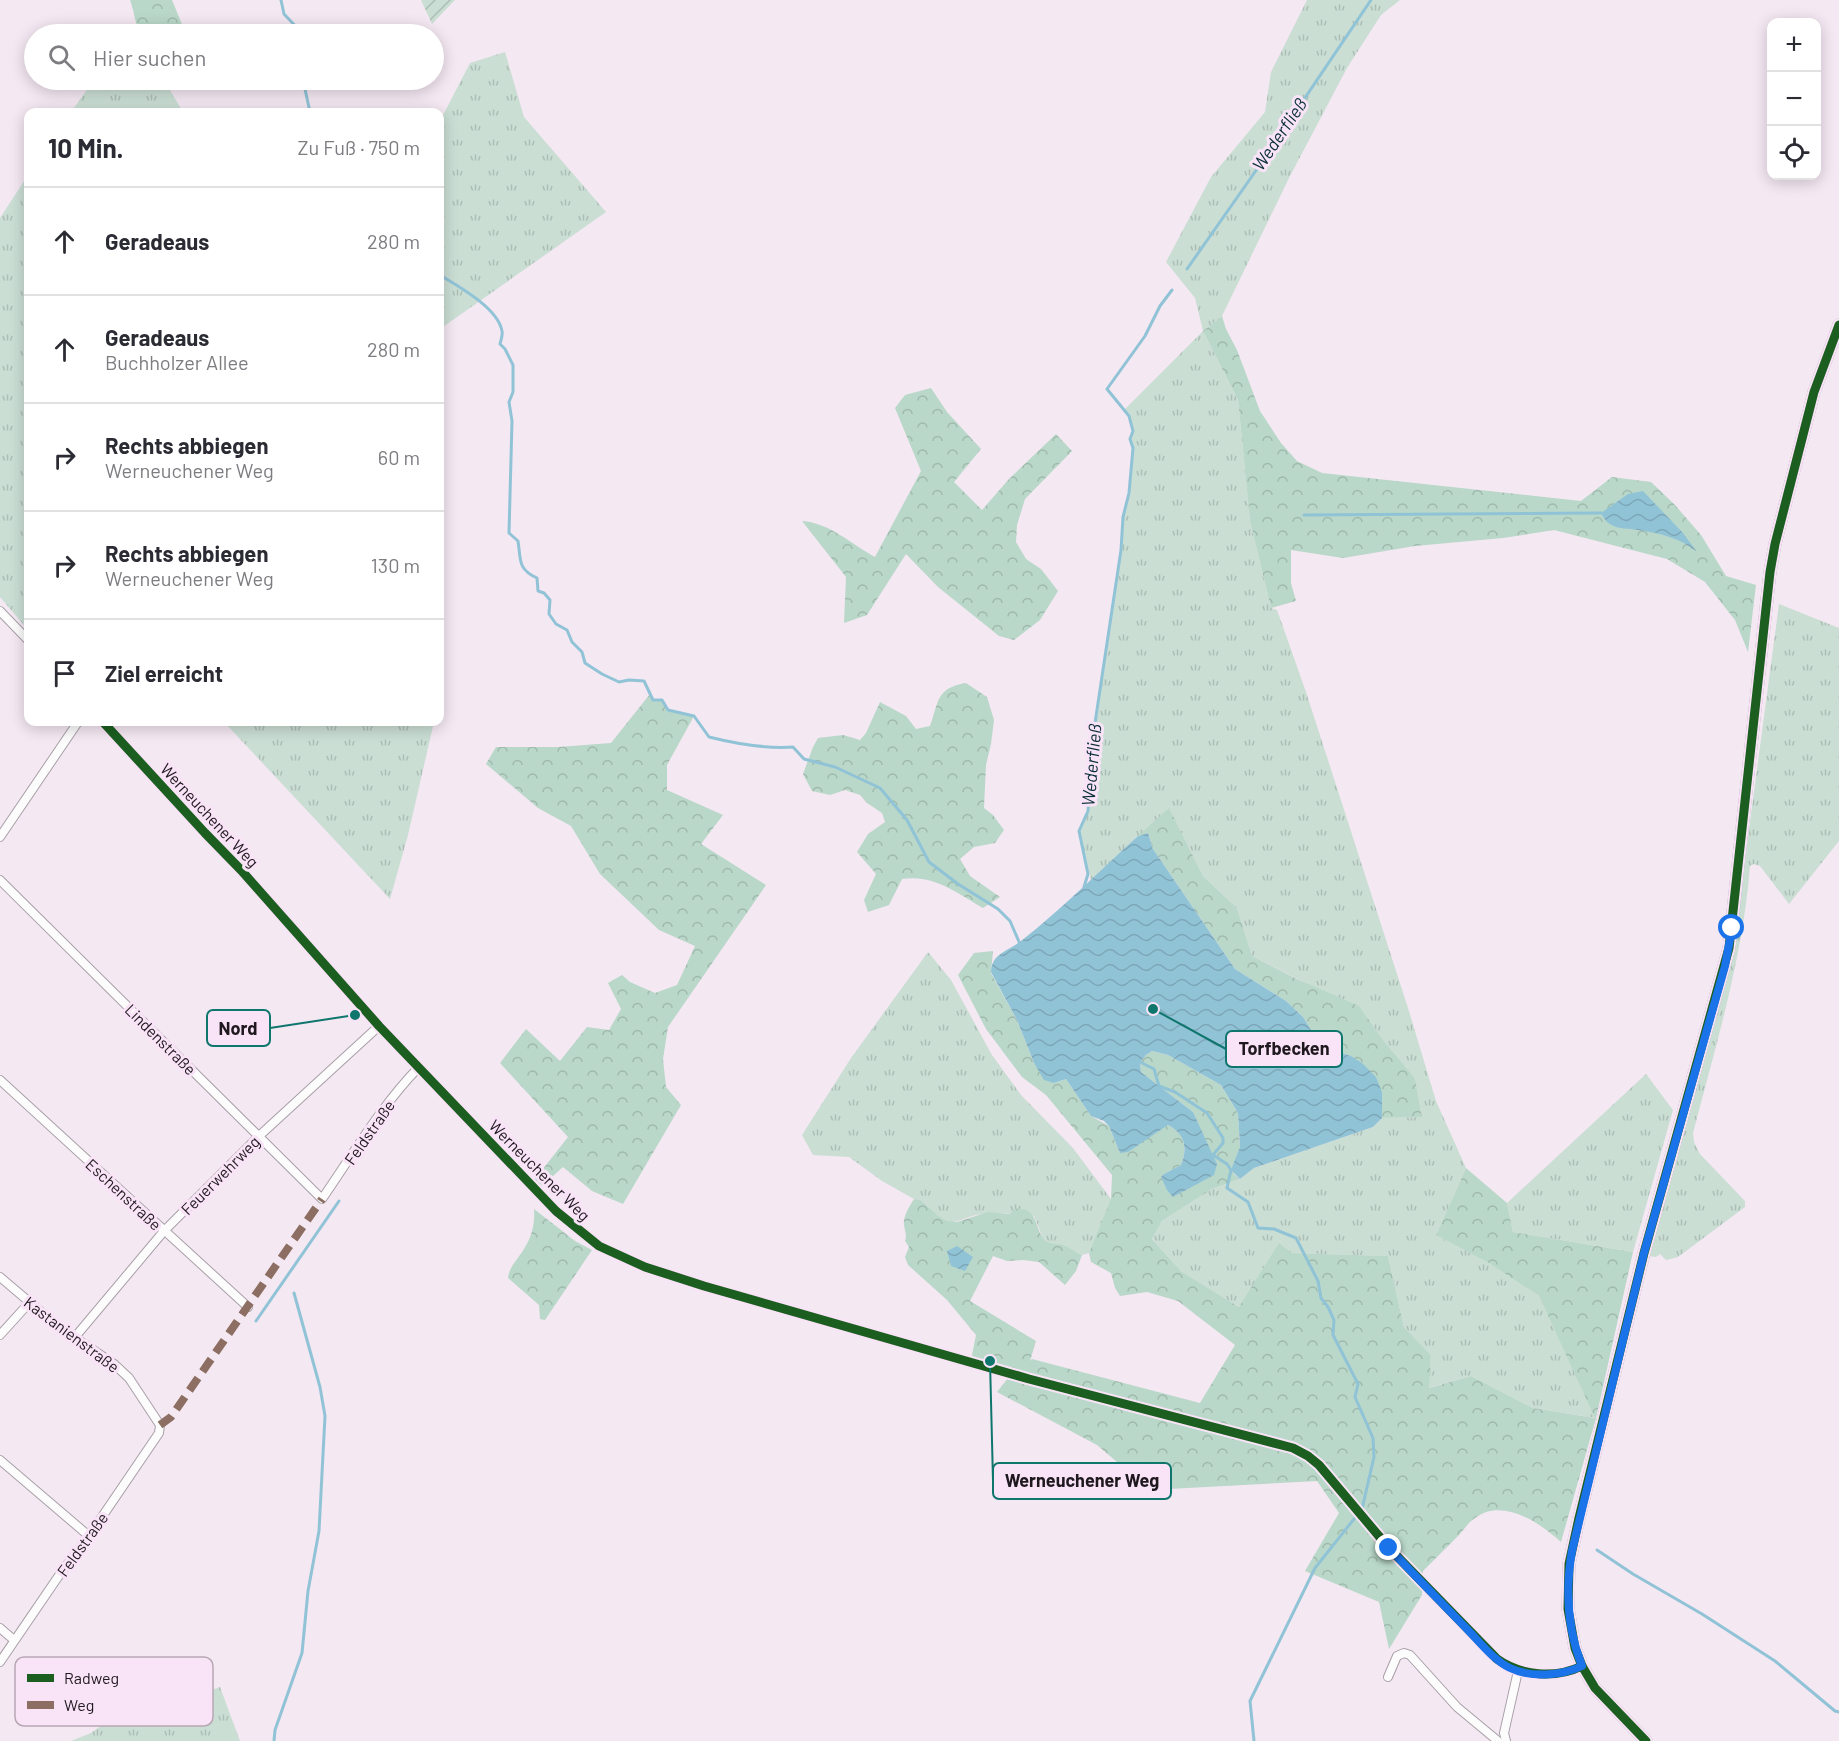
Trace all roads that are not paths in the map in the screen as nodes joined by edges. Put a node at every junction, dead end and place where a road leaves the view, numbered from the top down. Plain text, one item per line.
1 (1839, 325) edge
2 (0, 611) edge
3 (24, 636) edge
4 (75, 726) edge
5 (107, 726) edge
6 (0, 837) edge
7 (0, 880) edge
8 (379, 1026) junction
9 (419, 1067) junction
10 (0, 1080) edge
11 (259, 1136) junction
12 (322, 1199) joint
13 (164, 1231) junction
14 (0, 1277) edge
15 (28, 1303) junction
16 (248, 1307) dead end
17 (0, 1335) edge
18 (75, 1337) junction
19 (160, 1425) joint
20 (0, 1460) edge
21 (89, 1536) junction
22 (0, 1628) edge
23 (14, 1640) junction
24 (0, 1662) edge
25 (1582, 1666) junction
26 (1518, 1671) junction
27 (1388, 1677) dead end
28 (1498, 1741) edge
29 (1506, 1741) edge
30 (1646, 1741) edge

1 - 25 street
2 - 3 street
4 - 6 street
5 - 8 street, Werneuchener Weg
7 - 11 street, Lindenstraße
8 - 9 street, Werneuchener Weg
8 - 11 street, Feuerwehrweg
9 - 12 street, Feldstraße
9 - 26 street, Werneuchener Weg
10 - 13 street, Eschenstraße
11 - 12 street, Lindenstraße
11 - 13 street, Feuerwehrweg
13 - 16 street, Eschenstraße
13 - 18 street, Feuerwehrweg
14 - 15 street, Kastanienstraße
15 - 17 street
15 - 18 street, Kastanienstraße
18 - 19 street, Kastanienstraße
19 - 21 street, Feldstraße
20 - 21 street
21 - 23 street, Feldstraße
22 - 23 street
23 - 24 street, Feldstraße
25 - 26 street, Werneuchener Weg
25 - 30 street
26 - 29 street
27 - 28 street

